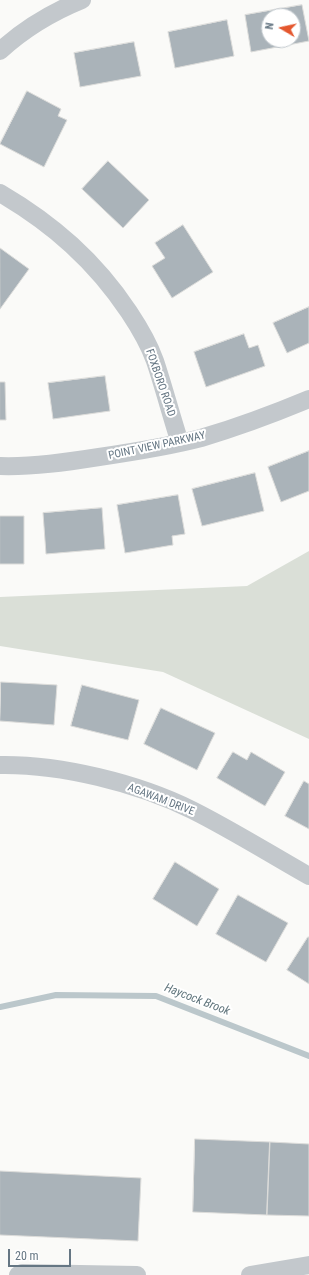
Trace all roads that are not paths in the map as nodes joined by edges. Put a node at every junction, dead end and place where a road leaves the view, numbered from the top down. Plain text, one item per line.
1 (82, 0) edge
2 (0, 51) edge
3 (0, 193) edge
4 (309, 399) edge
5 (180, 443) junction
6 (0, 466) edge
7 (0, 765) edge
8 (309, 876) edge
9 (309, 1265) edge
10 (18, 1275) edge
11 (137, 1275) edge
12 (250, 1275) edge

1 - 2 street
3 - 5 street, FOXBORO ROAD
4 - 5 street, POINT VIEW PARKWAY
5 - 6 street, POINT VIEW PARKWAY
7 - 8 street, AGAWAM DRIVE
9 - 12 street
10 - 11 street

